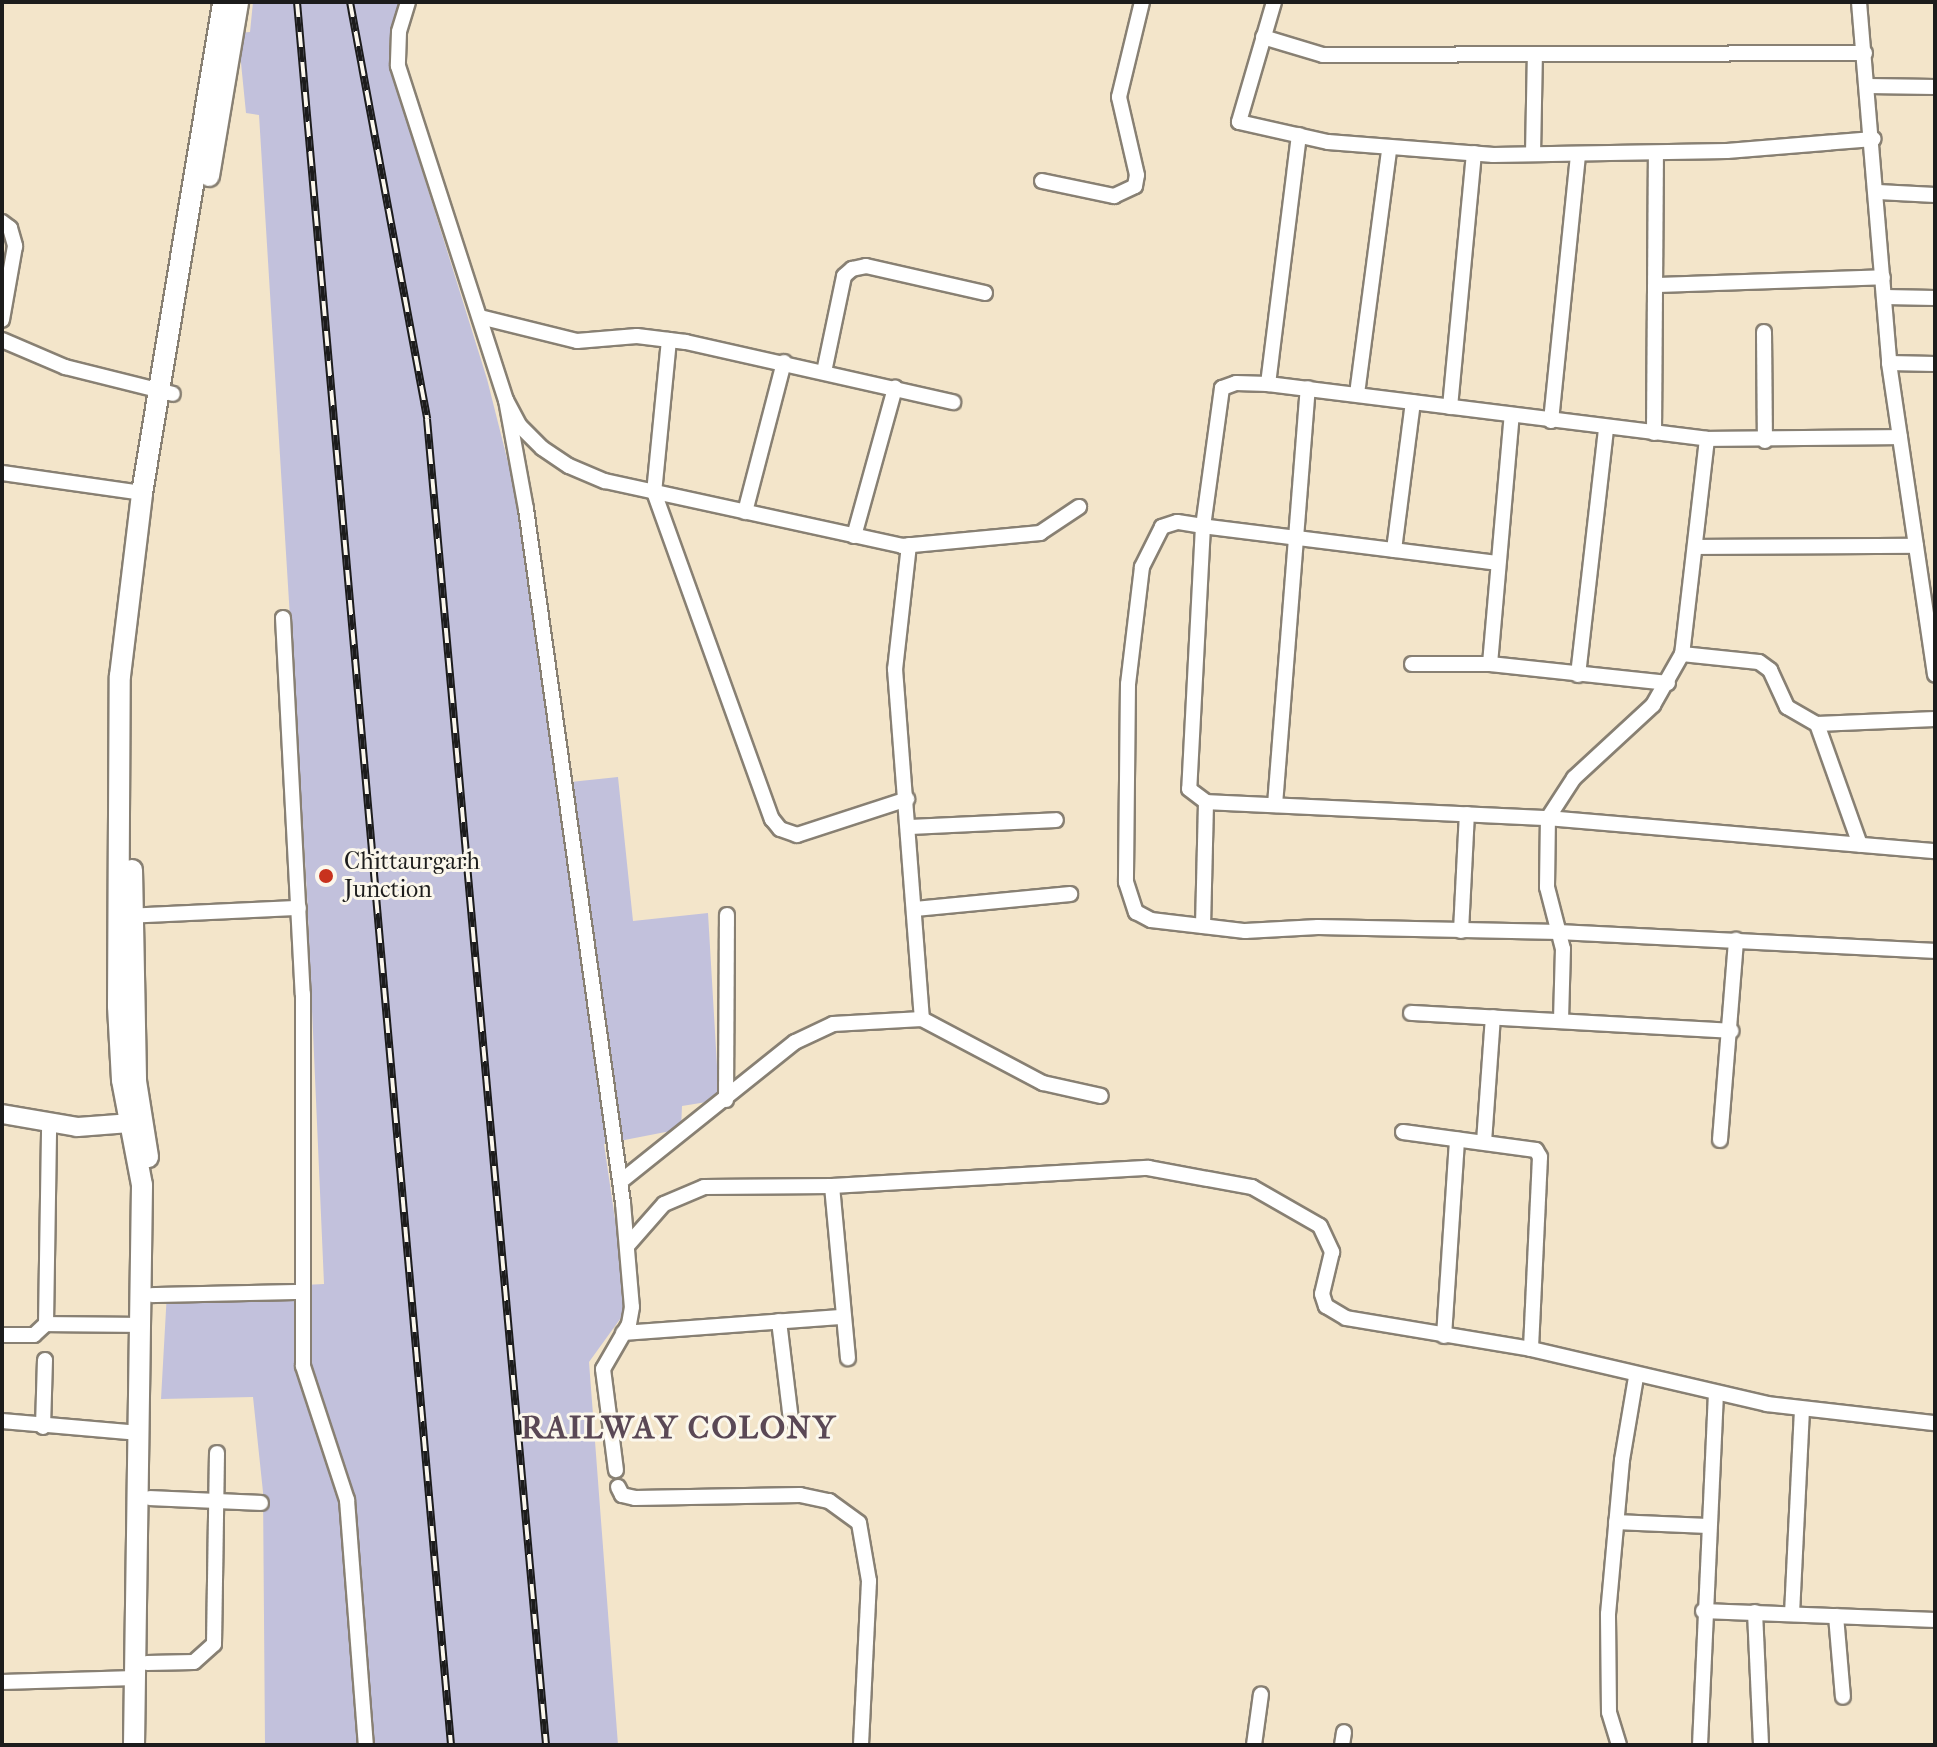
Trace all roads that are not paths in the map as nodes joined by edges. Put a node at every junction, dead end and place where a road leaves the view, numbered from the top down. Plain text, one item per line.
1 (223, 2) edge
2 (238, 2) edge
3 (408, 2) edge
4 (1142, 2) edge
5 (1274, 2) edge
6 (1859, 2) edge
7 (1263, 37) junction
8 (1865, 53) junction
9 (1535, 54) junction
10 (1868, 86) junction
11 (1935, 87) edge
12 (1299, 135) junction
13 (1874, 139) junction
14 (1389, 150) junction
15 (1474, 153) junction
16 (1656, 153) junction
17 (1533, 154) junction
18 (1578, 154) junction
19 (1042, 181) dead end
20 (1878, 192) junction
21 (1935, 195) edge
22 (2, 222) edge
23 (1883, 277) junction
24 (1658, 285) junction
25 (985, 293) dead end
26 (1885, 297) junction
27 (1935, 298) edge
28 (480, 317) junction
29 (2, 320) edge
30 (1764, 332) dead end
31 (2, 340) edge
32 (669, 340) junction
33 (784, 362) junction
34 (1889, 363) junction
35 (1935, 364) edge
36 (824, 372) junction
37 (1268, 384) junction
38 (895, 388) junction
39 (1308, 388) junction
40 (166, 393) junction
41 (1357, 394) junction
42 (506, 400) junction
43 (953, 402) dead end
44 (1413, 402) junction
45 (1450, 407) junction
46 (1512, 415) junction
47 (1551, 421) junction
48 (1606, 428) junction
49 (1654, 433) junction
50 (1900, 437) junction
51 (1707, 439) junction
52 (1765, 441) junction
53 (2, 473) edge
54 (654, 492) junction
55 (142, 493) junction
56 (1079, 507) dead end
57 (745, 512) junction
58 (1203, 526) junction
59 (854, 536) junction
60 (1294, 538) junction
61 (909, 545) junction
62 (1916, 546) junction
63 (1695, 547) junction
64 (1394, 550) junction
65 (1498, 563) junction
66 (283, 618) dead end
67 (1682, 654) junction
68 (1412, 664) dead end
69 (1490, 664) junction
70 (1578, 675) junction
71 (1935, 675) edge
72 (1668, 683) junction
73 (1935, 719) edge
74 (1817, 724) junction
75 (907, 799) junction
76 (1206, 802) junction
77 (1275, 805) junction
78 (1467, 814) junction
79 (1548, 818) junction
80 (1056, 820) dead end
81 (910, 827) junction
82 (1860, 845) junction
83 (1935, 851) edge
84 (1070, 894) dead end
85 (299, 908) junction
86 (915, 909) junction
87 (727, 915) dead end
88 (126, 916) junction
89 (1203, 926) junction
90 (1461, 931) junction
91 (1560, 932) junction
92 (1736, 940) junction
93 (1935, 951) edge
94 (1411, 1013) dead end
95 (1493, 1017) junction
96 (922, 1019) junction
97 (1561, 1020) junction
98 (1731, 1031) junction
99 (1101, 1096) dead end
100 (726, 1100) junction
101 (2, 1114) edge
102 (49, 1122) junction
103 (136, 1123) junction
104 (1403, 1132) dead end
105 (1457, 1139) junction
106 (1720, 1140) dead end
107 (1484, 1142) junction
108 (620, 1182) junction
109 (832, 1186) junction
110 (627, 1246) junction
111 (300, 1292) junction
112 (152, 1295) junction
113 (843, 1317) junction
114 (779, 1321) junction
115 (46, 1324) junction
116 (140, 1325) junction
117 (623, 1333) junction
118 (2, 1335) edge
119 (1444, 1336) junction
120 (1531, 1349) junction
121 (848, 1358) dead end
122 (45, 1360) dead end
123 (1636, 1377) junction
124 (1716, 1395) junction
125 (1802, 1410) junction
126 (791, 1420) dead end
127 (2, 1421) edge
128 (1935, 1423) edge
129 (43, 1427) junction
130 (139, 1433) junction
131 (217, 1453) dead end
132 (616, 1470) dead end
133 (618, 1487) dead end
134 (150, 1498) junction
135 (216, 1500) junction
136 (261, 1503) dead end
137 (1616, 1522) junction
138 (1707, 1526) junction
139 (1703, 1611) junction
140 (1755, 1612) junction
141 (1792, 1614) junction
142 (1836, 1616) junction
143 (1935, 1620) edge
144 (141, 1671) junction
145 (2, 1682) edge
146 (1261, 1694) dead end
147 (1843, 1697) dead end
148 (134, 1745) edge
149 (145, 1745) edge
150 (366, 1745) edge
151 (861, 1745) edge
152 (1254, 1745) edge
153 (1619, 1745) edge
154 (1700, 1745) edge
155 (1761, 1745) edge

1 - 40 main road
2 - 40 main road
3 - 28 street
4 - 19 street
5 - 7 street
6 - 8 street
7 - 9 street
7 - 12 street
8 - 9 street
8 - 10 street
9 - 17 street
10 - 11 street
10 - 13 street
12 - 14 street
12 - 37 street
13 - 16 street
13 - 20 street
14 - 15 street
14 - 41 street
15 - 17 street
15 - 45 street
16 - 18 street
16 - 24 street
17 - 18 street
18 - 47 street
20 - 21 street
20 - 23 street
22 - 29 street
23 - 24 street
23 - 26 street
24 - 49 street
25 - 36 street
26 - 27 street
26 - 34 street
28 - 32 street
28 - 42 street
30 - 52 street
31 - 40 street
32 - 33 street
32 - 54 street
33 - 36 street
33 - 57 street
34 - 35 street
34 - 50 street
36 - 38 street
37 - 39 street
37 - 58 street
38 - 43 street
38 - 59 street
39 - 41 street
39 - 60 street
40 - 55 main road
40 - 88 main road
41 - 44 street
42 - 54 street
42 - 108 street
44 - 45 street
44 - 64 street
45 - 46 street
46 - 47 street
46 - 65 street
47 - 48 street
48 - 49 street
48 - 70 street
49 - 51 street
50 - 52 street
50 - 62 street
51 - 52 street
51 - 63 street
53 - 55 street
54 - 57 street
54 - 75 street
55 - 88 main road
56 - 61 street
57 - 59 street
58 - 60 street
58 - 76 street
58 - 89 street
59 - 61 street
60 - 64 street
60 - 77 street
61 - 75 street
62 - 63 street
62 - 71 street
63 - 67 street
64 - 65 street
65 - 69 street
66 - 85 street
67 - 72 street
67 - 74 street
68 - 69 street
69 - 70 street
70 - 72 street
72 - 79 street
73 - 74 street
74 - 82 street
75 - 81 street
76 - 77 street
76 - 89 street
77 - 78 street
78 - 79 street
78 - 90 street
79 - 82 street
79 - 91 street
80 - 81 street
81 - 86 street
82 - 83 street
84 - 86 street
85 - 88 street
85 - 111 street
86 - 96 street
87 - 100 street
88 - 103 main road
89 - 90 street
90 - 91 street
91 - 92 street
91 - 97 street
92 - 93 street
92 - 98 street
94 - 95 street
95 - 97 street
95 - 107 street
96 - 99 street
96 - 100 street
97 - 98 street
98 - 106 street
100 - 108 street
101 - 102 street
102 - 103 street
102 - 115 street
103 - 112 main road
103 - 116 main road
104 - 105 street
105 - 107 street
105 - 119 street
107 - 120 street
108 - 110 street
109 - 110 street
109 - 113 street
109 - 119 street
110 - 117 street
111 - 112 street
111 - 150 street
112 - 134 main road
113 - 114 street
113 - 121 street
114 - 117 street
114 - 126 street
115 - 116 street
115 - 118 street
116 - 130 main road
117 - 132 street
119 - 120 street
120 - 123 street
122 - 129 street
123 - 124 street
123 - 137 street
124 - 125 street
124 - 138 street
125 - 128 street
125 - 141 street
127 - 129 street
129 - 130 street
130 - 144 main road
131 - 135 street
133 - 151 street
134 - 135 street
134 - 144 main road
135 - 136 street
135 - 144 street
137 - 138 street
137 - 153 street
138 - 139 street
139 - 140 street
139 - 154 street
140 - 141 street
140 - 155 street
141 - 142 street
142 - 143 street
142 - 147 street
144 - 145 street
144 - 148 main road
144 - 149 main road
146 - 152 street

